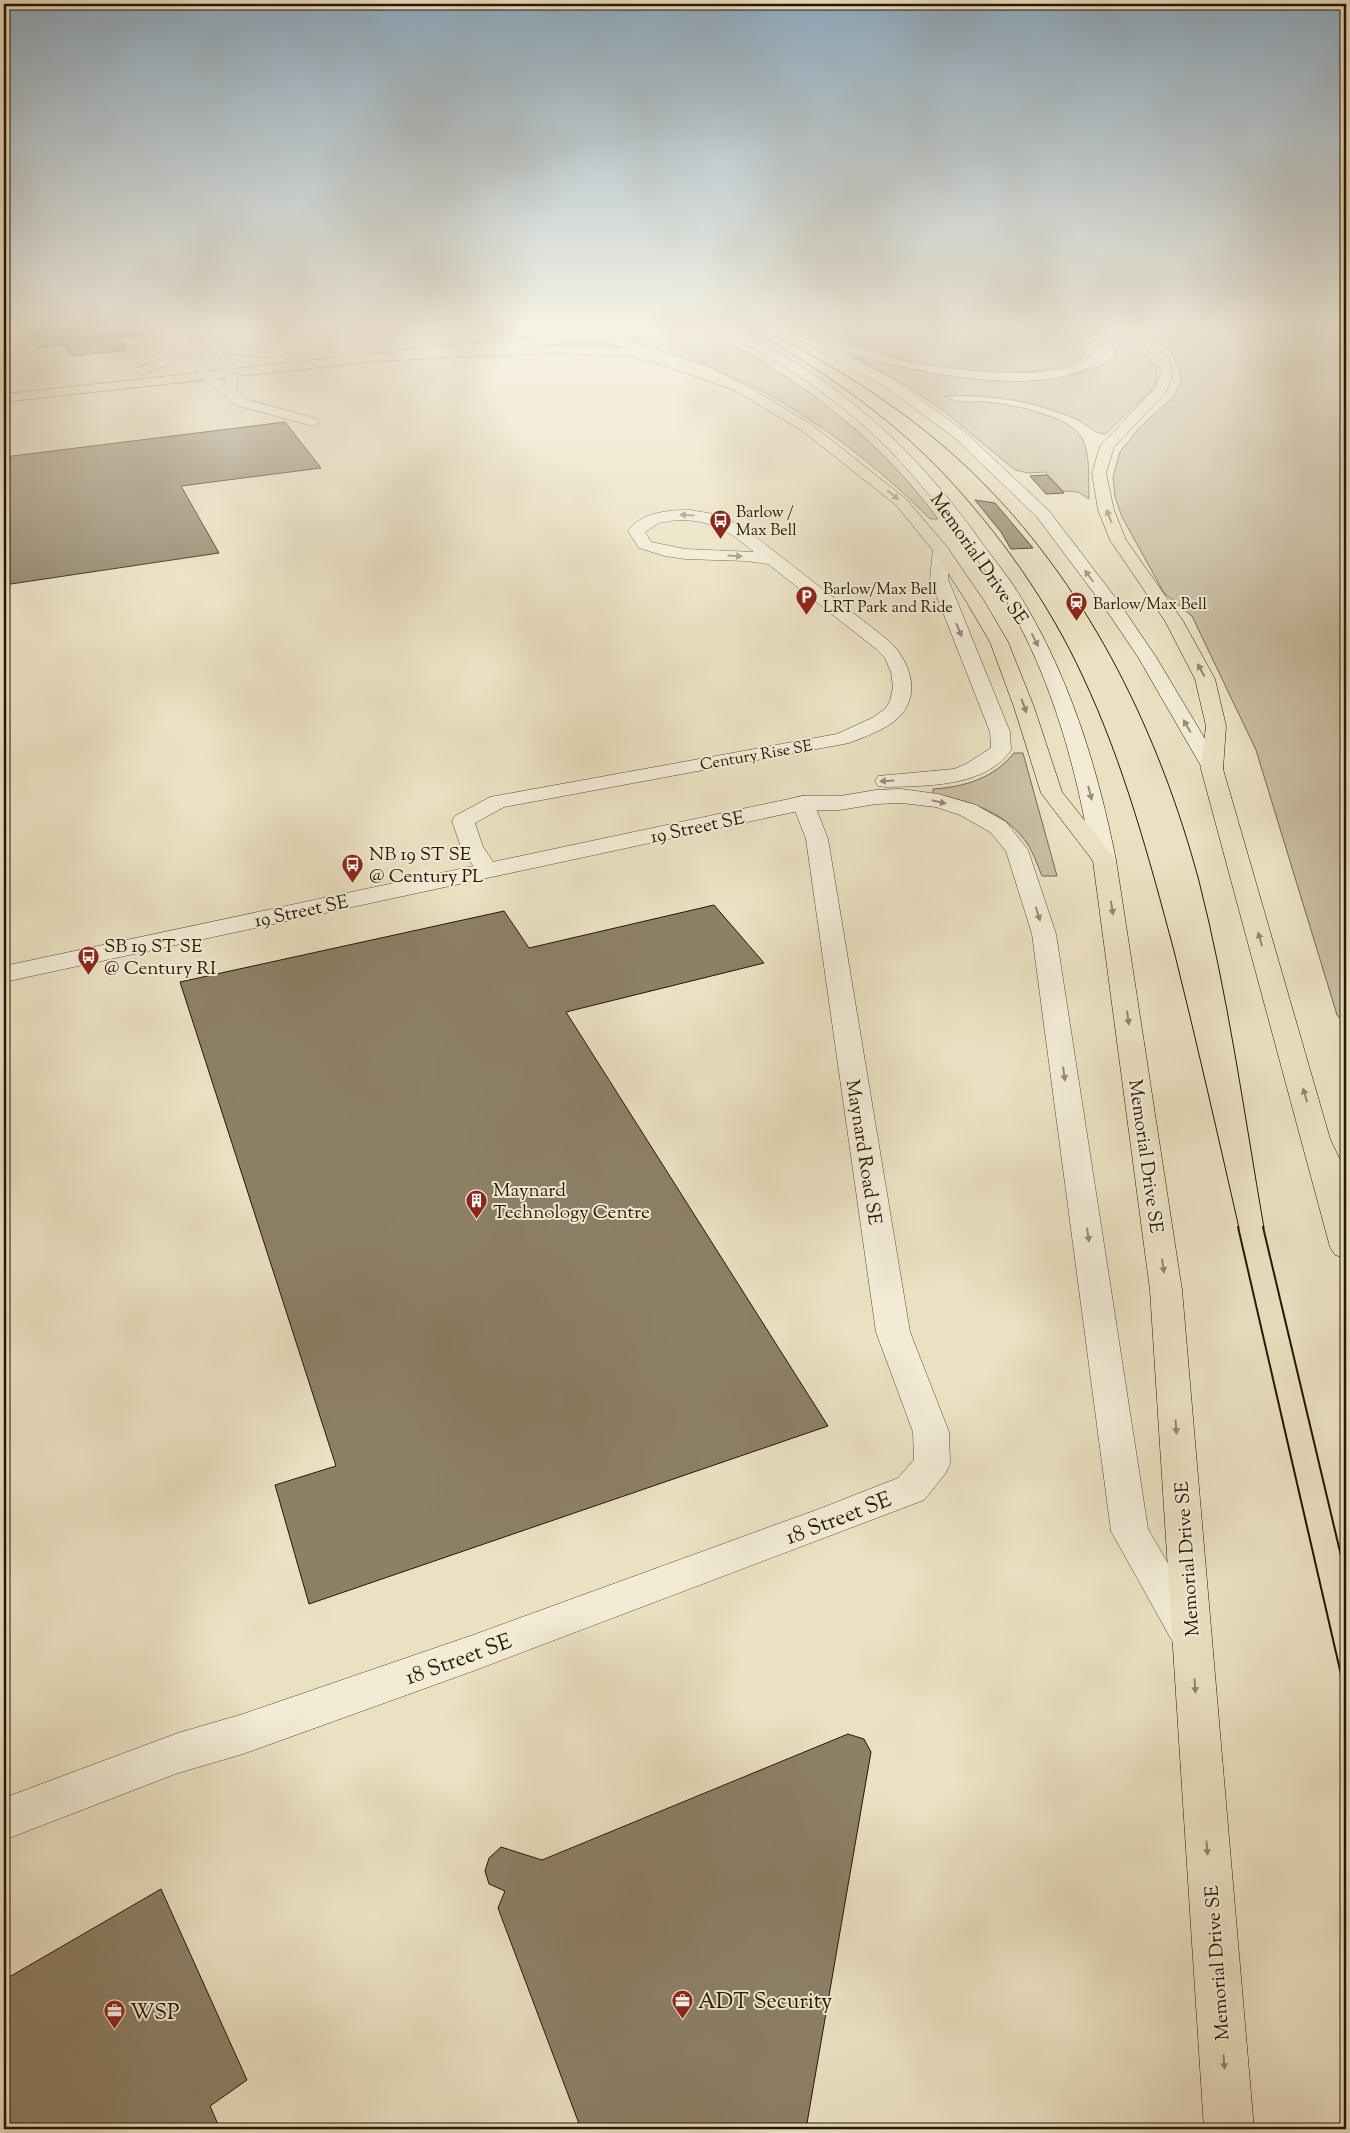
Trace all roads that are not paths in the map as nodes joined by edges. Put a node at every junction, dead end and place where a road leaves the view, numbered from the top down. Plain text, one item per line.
1 (807, 428) edge
2 (874, 428) edge
3 (949, 428) edge
4 (1125, 428) edge
5 (941, 550) junction
6 (774, 560) junction
7 (1212, 769) junction
8 (803, 803) junction
9 (1104, 860) junction
10 (487, 870) junction
11 (4, 974) edge
12 (1318, 1142) junction
13 (1346, 1205) edge
14 (1346, 1247) edge
15 (911, 1489) joint
16 (1191, 1637) junction
17 (4, 1820) edge
18 (1229, 2129) edge

1 -> 5 main road
2 -> 9 street, Memorial Drive SE
7 -> 3 street
7 -> 4 main road
5 -> 8 street
5 -> 9 main road
6 -> 6 street, Century Rise SE
6 - 10 street, Century Rise SE
12 -> 7 main road
8 - 10 street, 19 Street SE
8 - 15 street, Maynard Road SE
8 -> 16 street
9 -> 16 main road, Memorial Drive SE
10 - 11 street, 19 Street SE
12 - 13 main road
12 - 14 main road
15 - 17 street, 18 Street SE
16 -> 18 main road, Memorial Drive SE

